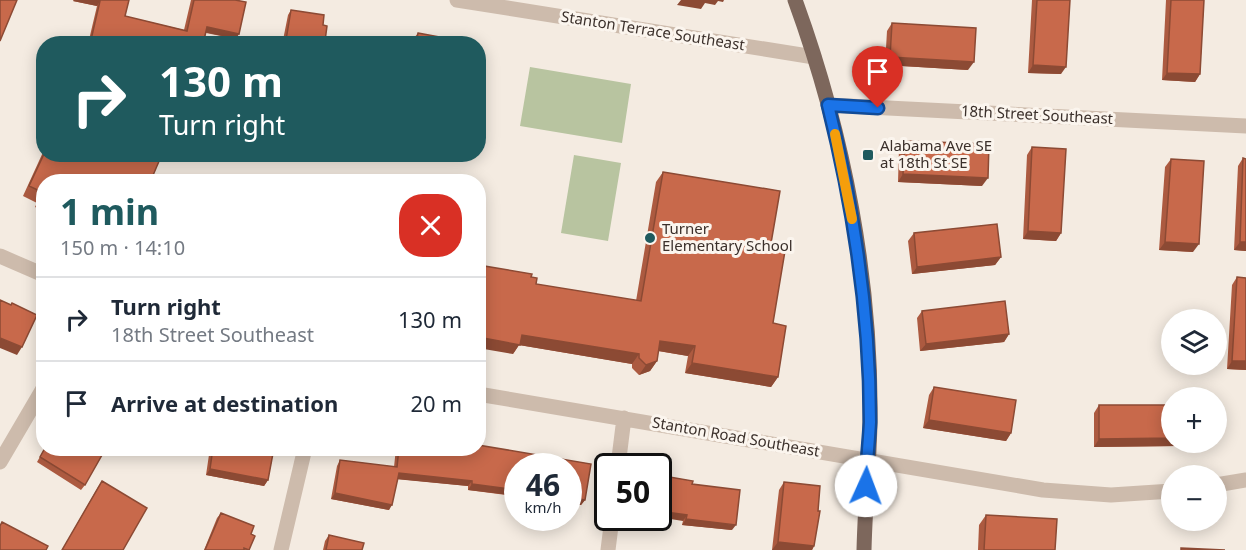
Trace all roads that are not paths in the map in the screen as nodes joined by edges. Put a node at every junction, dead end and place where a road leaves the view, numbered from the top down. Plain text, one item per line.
1 (457, 0) edge
2 (795, 0) edge
3 (814, 57) junction
4 (828, 105) junction
5 (1246, 126) edge
6 (0, 256) edge
7 (36, 272) edge
8 (486, 395) edge
9 (36, 401) edge
10 (624, 418) junction
11 (620, 453) edge
12 (303, 456) edge
13 (866, 460) junction
14 (0, 462) edge
15 (1246, 480) edge
16 (1227, 483) edge
17 (1161, 493) edge
18 (610, 531) edge
19 (281, 550) edge
20 (608, 550) edge
21 (864, 550) edge

1 - 3 street, Stanton Terrace Southeast
2 - 3 main road
3 - 4 main road
4 - 5 street, 18th Street Southeast
4 - 13 main road
6 - 7 street
8 - 10 street, Stanton Road Southeast
9 - 14 street
10 - 11 street
10 - 13 street, Stanton Road Southeast
12 - 19 street
13 - 17 street, Stanton Road Southeast
13 - 21 main road
15 - 16 street
18 - 20 street

